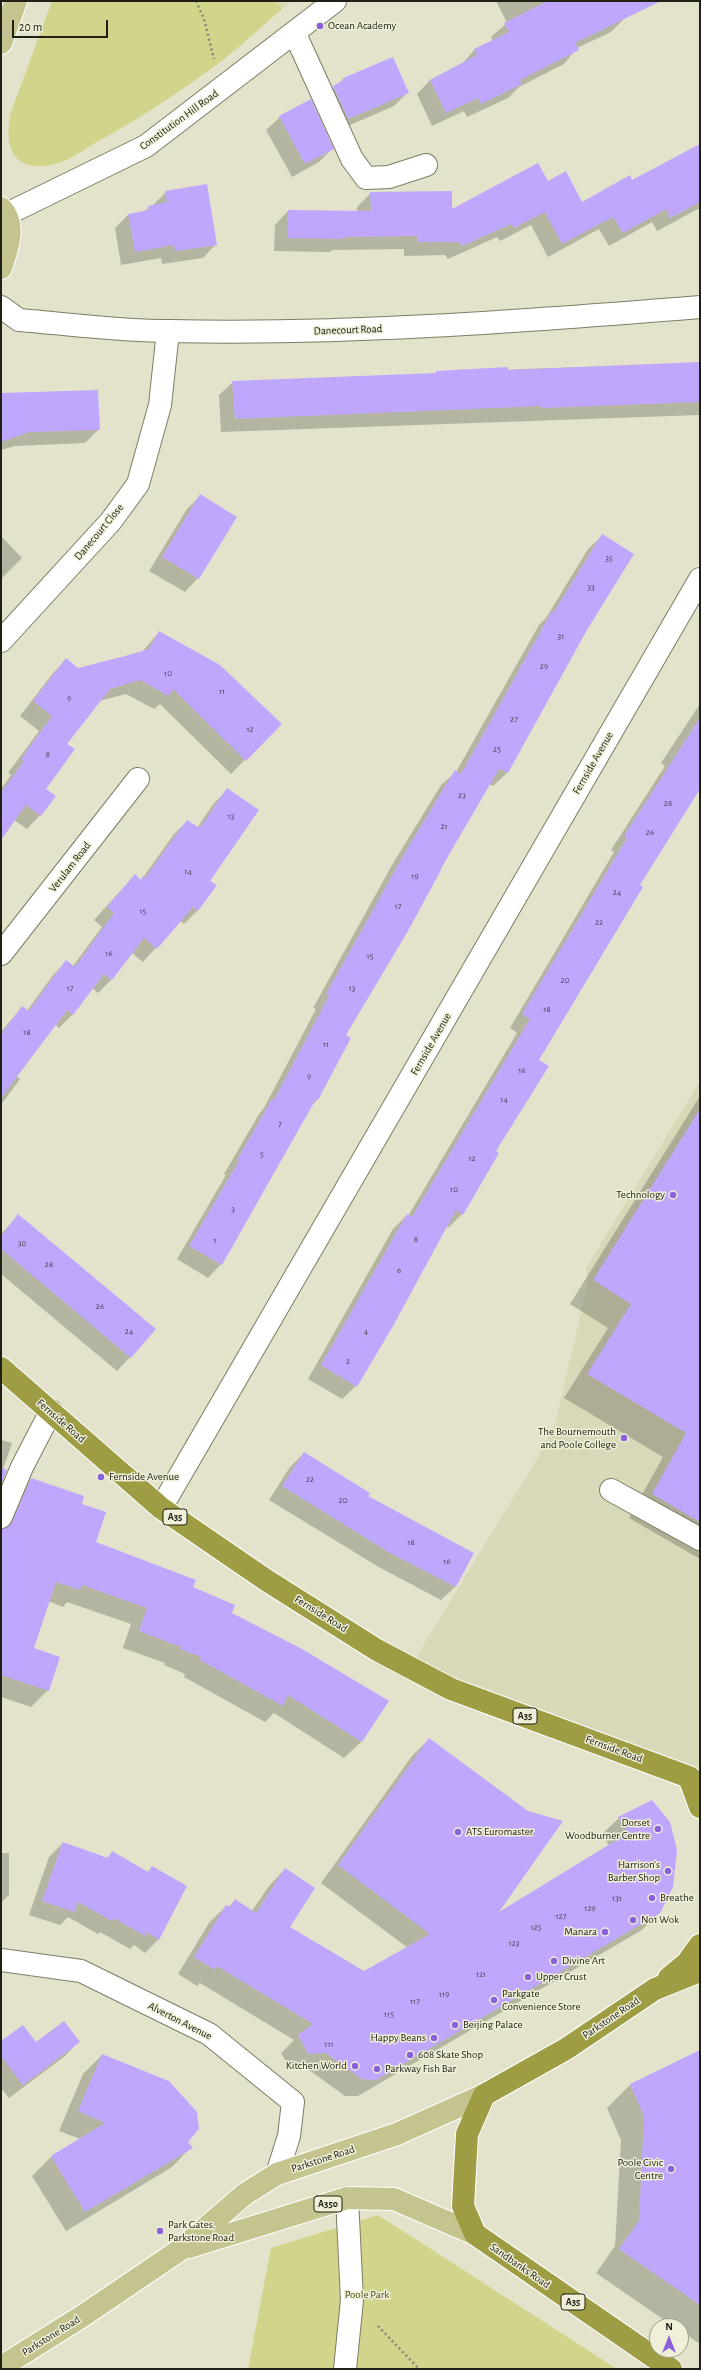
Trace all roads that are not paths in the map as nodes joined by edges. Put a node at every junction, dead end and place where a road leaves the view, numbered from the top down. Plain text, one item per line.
1 (16, 1) edge
2 (335, 1) edge
3 (295, 34) junction
4 (1, 43) edge
5 (426, 165) dead end
6 (3, 207) edge
7 (1, 268) edge
8 (1, 306) edge
9 (700, 307) edge
10 (168, 332) junction
11 (700, 579) edge
12 (1, 641) edge
13 (138, 779) dead end
14 (1, 954) edge
15 (1, 1368) edge
16 (51, 1411) junction
17 (611, 1490) dead end
18 (161, 1508) junction
19 (1, 1517) edge
20 (700, 1539) edge
21 (696, 1780) edge
22 (700, 1807) edge
23 (700, 1945) edge
24 (1, 1960) edge
25 (700, 1971) edge
26 (655, 1989) junction
27 (484, 2095) junction
28 (277, 2174) junction
29 (347, 2198) junction
30 (475, 2234) junction
31 (180, 2250) junction
32 (1, 2367) edge
33 (345, 2369) edge
34 (671, 2369) edge

1 - 4 main road
2 - 3 street, Constitution Hill Road
3 - 5 street
3 - 6 street, Constitution Hill Road
6 - 7 main road
8 - 10 street, Danecourt Road
9 - 10 street, Danecourt Road
10 - 12 street, Danecourt Close
11 - 18 street, Fernside Avenue
13 - 14 street, Verulam Road
15 - 16 highway, Fernside Road / A35
16 - 18 highway, Fernside Road / A35
16 - 19 street
17 - 20 street
18 - 21 highway, Fernside Road / A35
21 - 22 highway, Fernside Road / A35
23 - 26 highway
24 - 28 street, Alverton Avenue
25 - 26 highway, Parkstone Road
26 - 27 highway, Parkstone Road
27 - 28 main road, Parkstone Road / A350
27 - 30 highway
28 - 31 main road, Parkstone Road / A350
29 - 30 main road, Parkstone Road / A350
29 - 31 main road, Parkstone Road / A350
29 - 33 street
30 - 34 highway, Sandbanks Road / A35
31 - 32 main road, Parkstone Road / A350

